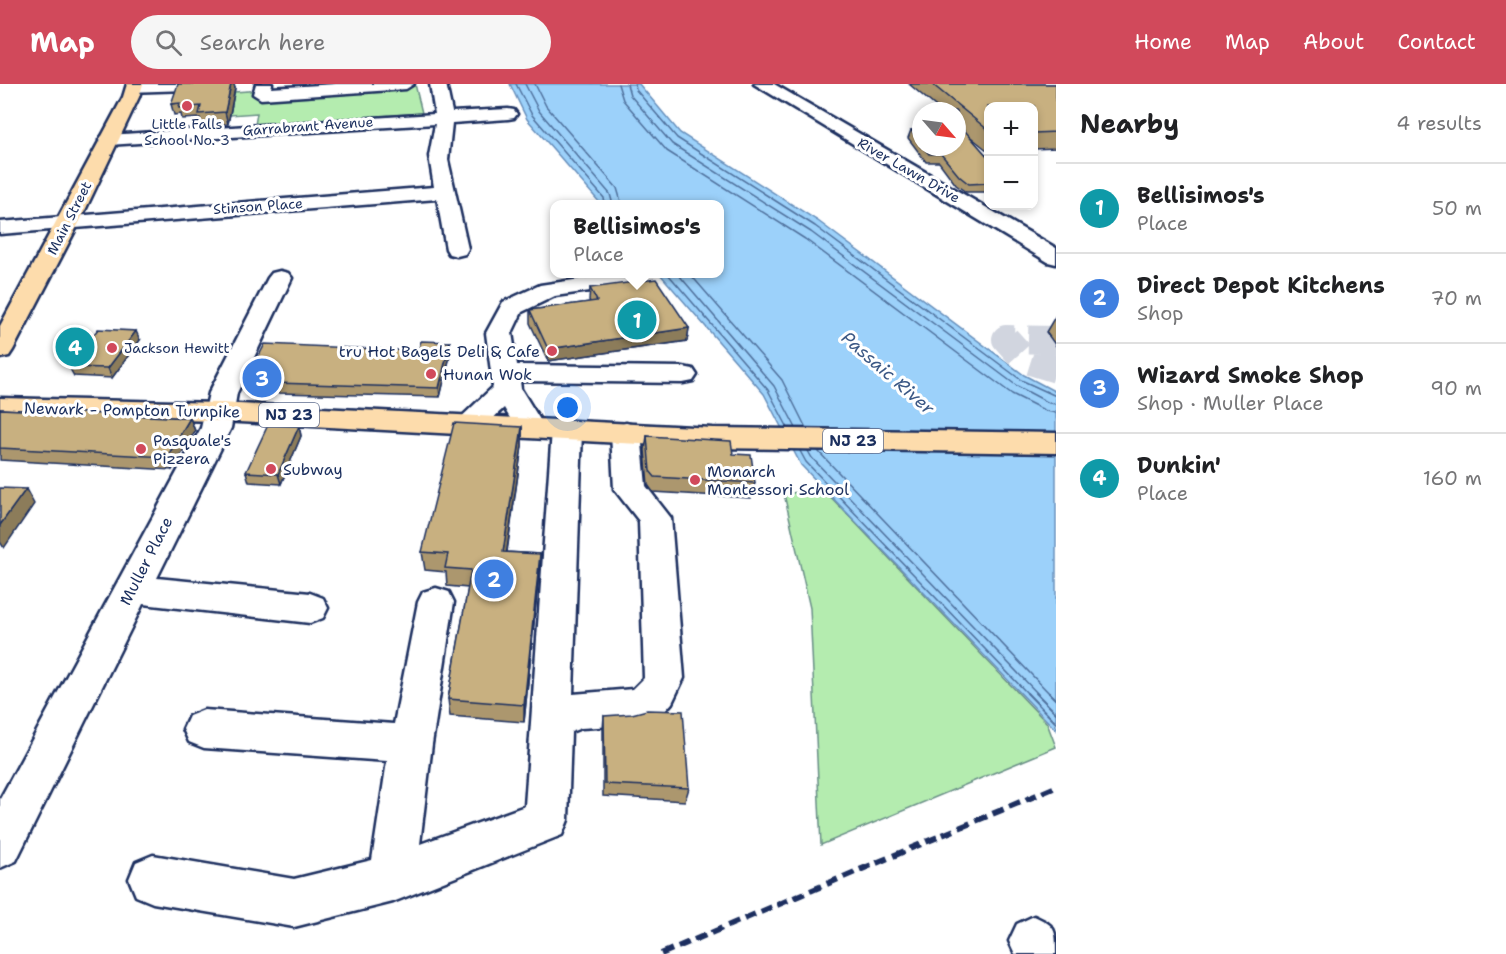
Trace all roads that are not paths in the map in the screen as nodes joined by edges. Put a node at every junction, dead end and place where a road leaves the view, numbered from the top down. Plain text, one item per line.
1 (217, 84) edge
2 (406, 84) edge
3 (438, 84) edge
4 (762, 84) edge
5 (134, 86) edge
6 (262, 89) edge
7 (508, 114) dead end
8 (443, 117) junction
9 (108, 140) junction
10 (446, 192) junction
11 (69, 221) junction
12 (0, 228) edge
13 (457, 249) dead end
14 (1056, 256) edge
15 (280, 278) dead end
16 (632, 278) dead end
17 (0, 351) edge
18 (683, 375) dead end
19 (506, 381) junction
20 (0, 407) edge
21 (220, 412) junction
22 (468, 425) junction
23 (549, 429) junction
24 (626, 433) junction
25 (1056, 443) edge
26 (131, 589) junction
27 (436, 602) dead end
28 (310, 608) dead end
29 (551, 722) junction
30 (204, 729) dead end
31 (411, 744) junction
32 (1, 843) edge
33 (393, 878) junction
34 (153, 879) dead end

1 - 5 street
2 - 6 street
3 - 8 street
4 - 14 street, River Lawn Drive
5 - 9 main road, Main Street
7 - 8 street, Garrabrant Avenue
8 - 9 street, Garrabrant Avenue
8 - 10 street
9 - 11 main road, Main Street
10 - 11 street, Stinson Place
10 - 13 street
11 - 12 street, Stinson Place
11 - 17 main road, Main Street
15 - 21 street, Muller Place
16 - 19 street
18 - 19 street
19 - 22 street
19 - 23 street
20 - 21 main road, Newark - Pompton Turnpike / NJ 23
21 - 22 main road, Newark - Pompton Turnpike / NJ 23
21 - 26 street, Muller Place
22 - 23 main road, Newark - Pompton Turnpike / NJ 23
23 - 24 main road, Newark - Pompton Turnpike / NJ 23
23 - 29 street
24 - 25 main road, Newark - Pompton Turnpike / NJ 23
24 - 29 street
26 - 28 street
26 - 32 street, Muller Place
27 - 31 street
29 - 33 street
30 - 31 street
31 - 33 street
33 - 34 street

